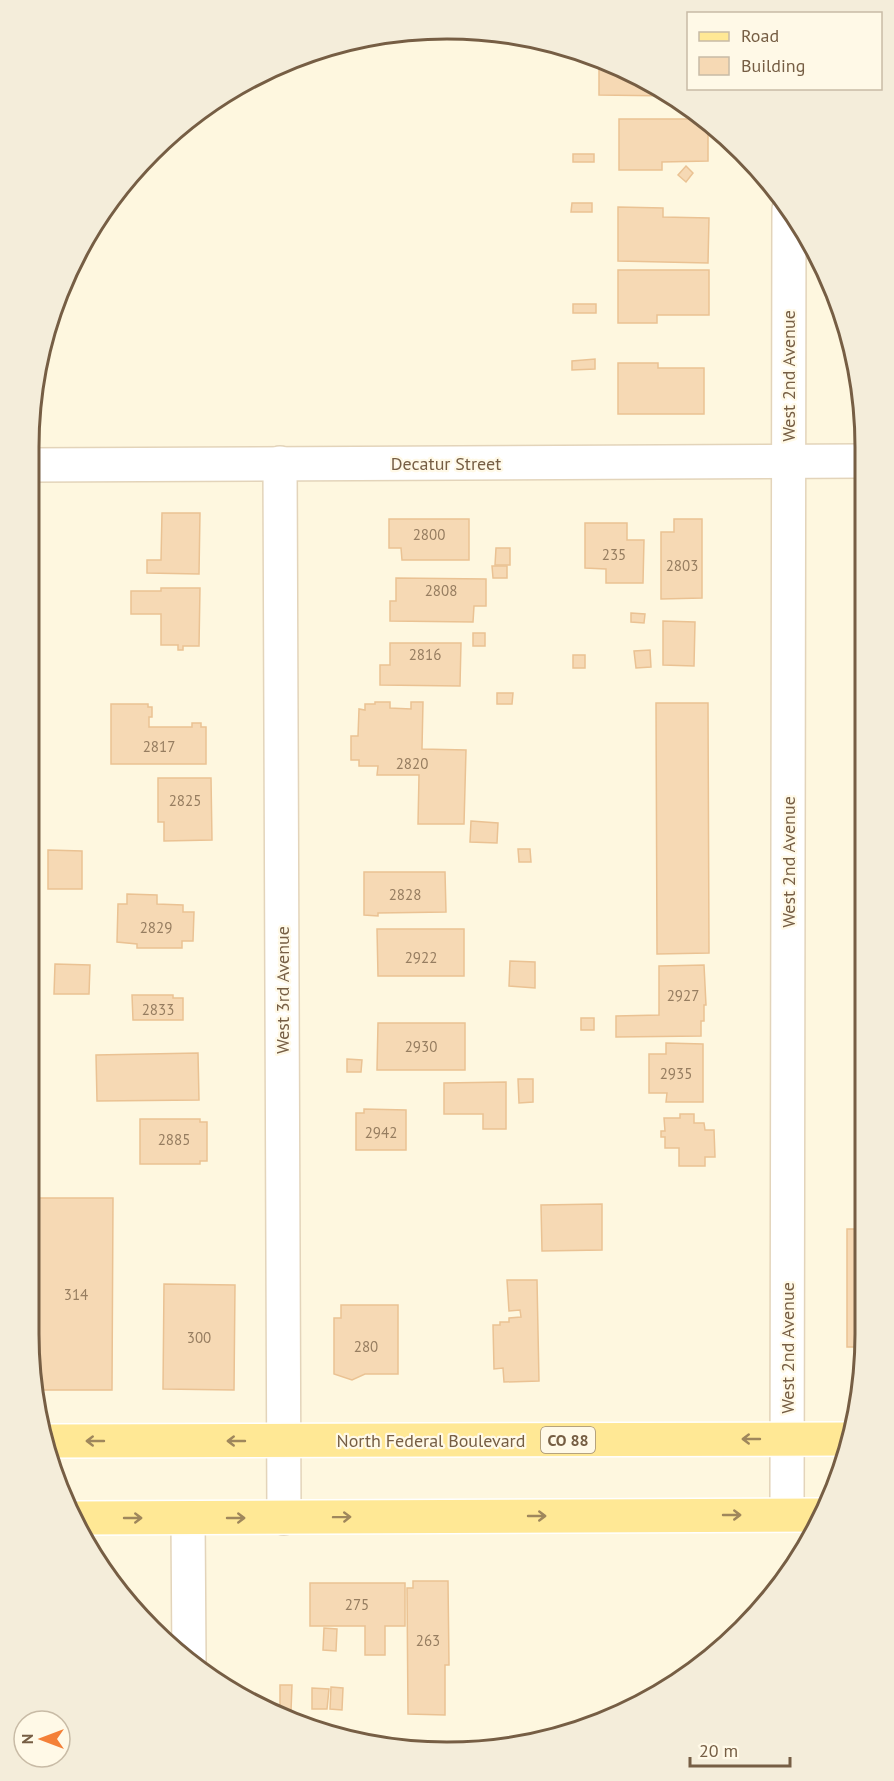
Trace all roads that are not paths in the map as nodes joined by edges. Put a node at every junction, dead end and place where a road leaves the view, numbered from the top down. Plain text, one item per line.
1 (789, 225) edge
2 (855, 461) edge
3 (788, 462) junction
4 (280, 463) junction
5 (39, 465) edge
6 (787, 1439) junction
7 (841, 1439) edge
8 (53, 1441) edge
9 (284, 1441) junction
10 (787, 1515) junction
11 (812, 1515) edge
12 (83, 1518) edge
13 (188, 1518) junction
14 (284, 1518) junction
15 (189, 1650) edge

1 - 3 street, West 2nd Avenue
2 - 3 street, Decatur Street
3 - 4 street, Decatur Street
3 - 6 street, West 2nd Avenue
4 - 5 street, Decatur Street
4 - 9 street, West 3rd Avenue
6 - 7 main road, North Federal Boulevard / CO 88
6 -> 9 main road, North Federal Boulevard / CO 88
6 - 10 street, West 2nd Avenue
9 -> 8 main road, North Federal Boulevard / CO 88
9 - 14 street, West 3rd Avenue
10 - 11 main road
14 -> 10 main road
12 -> 13 main road
13 -> 14 main road
13 - 15 street

